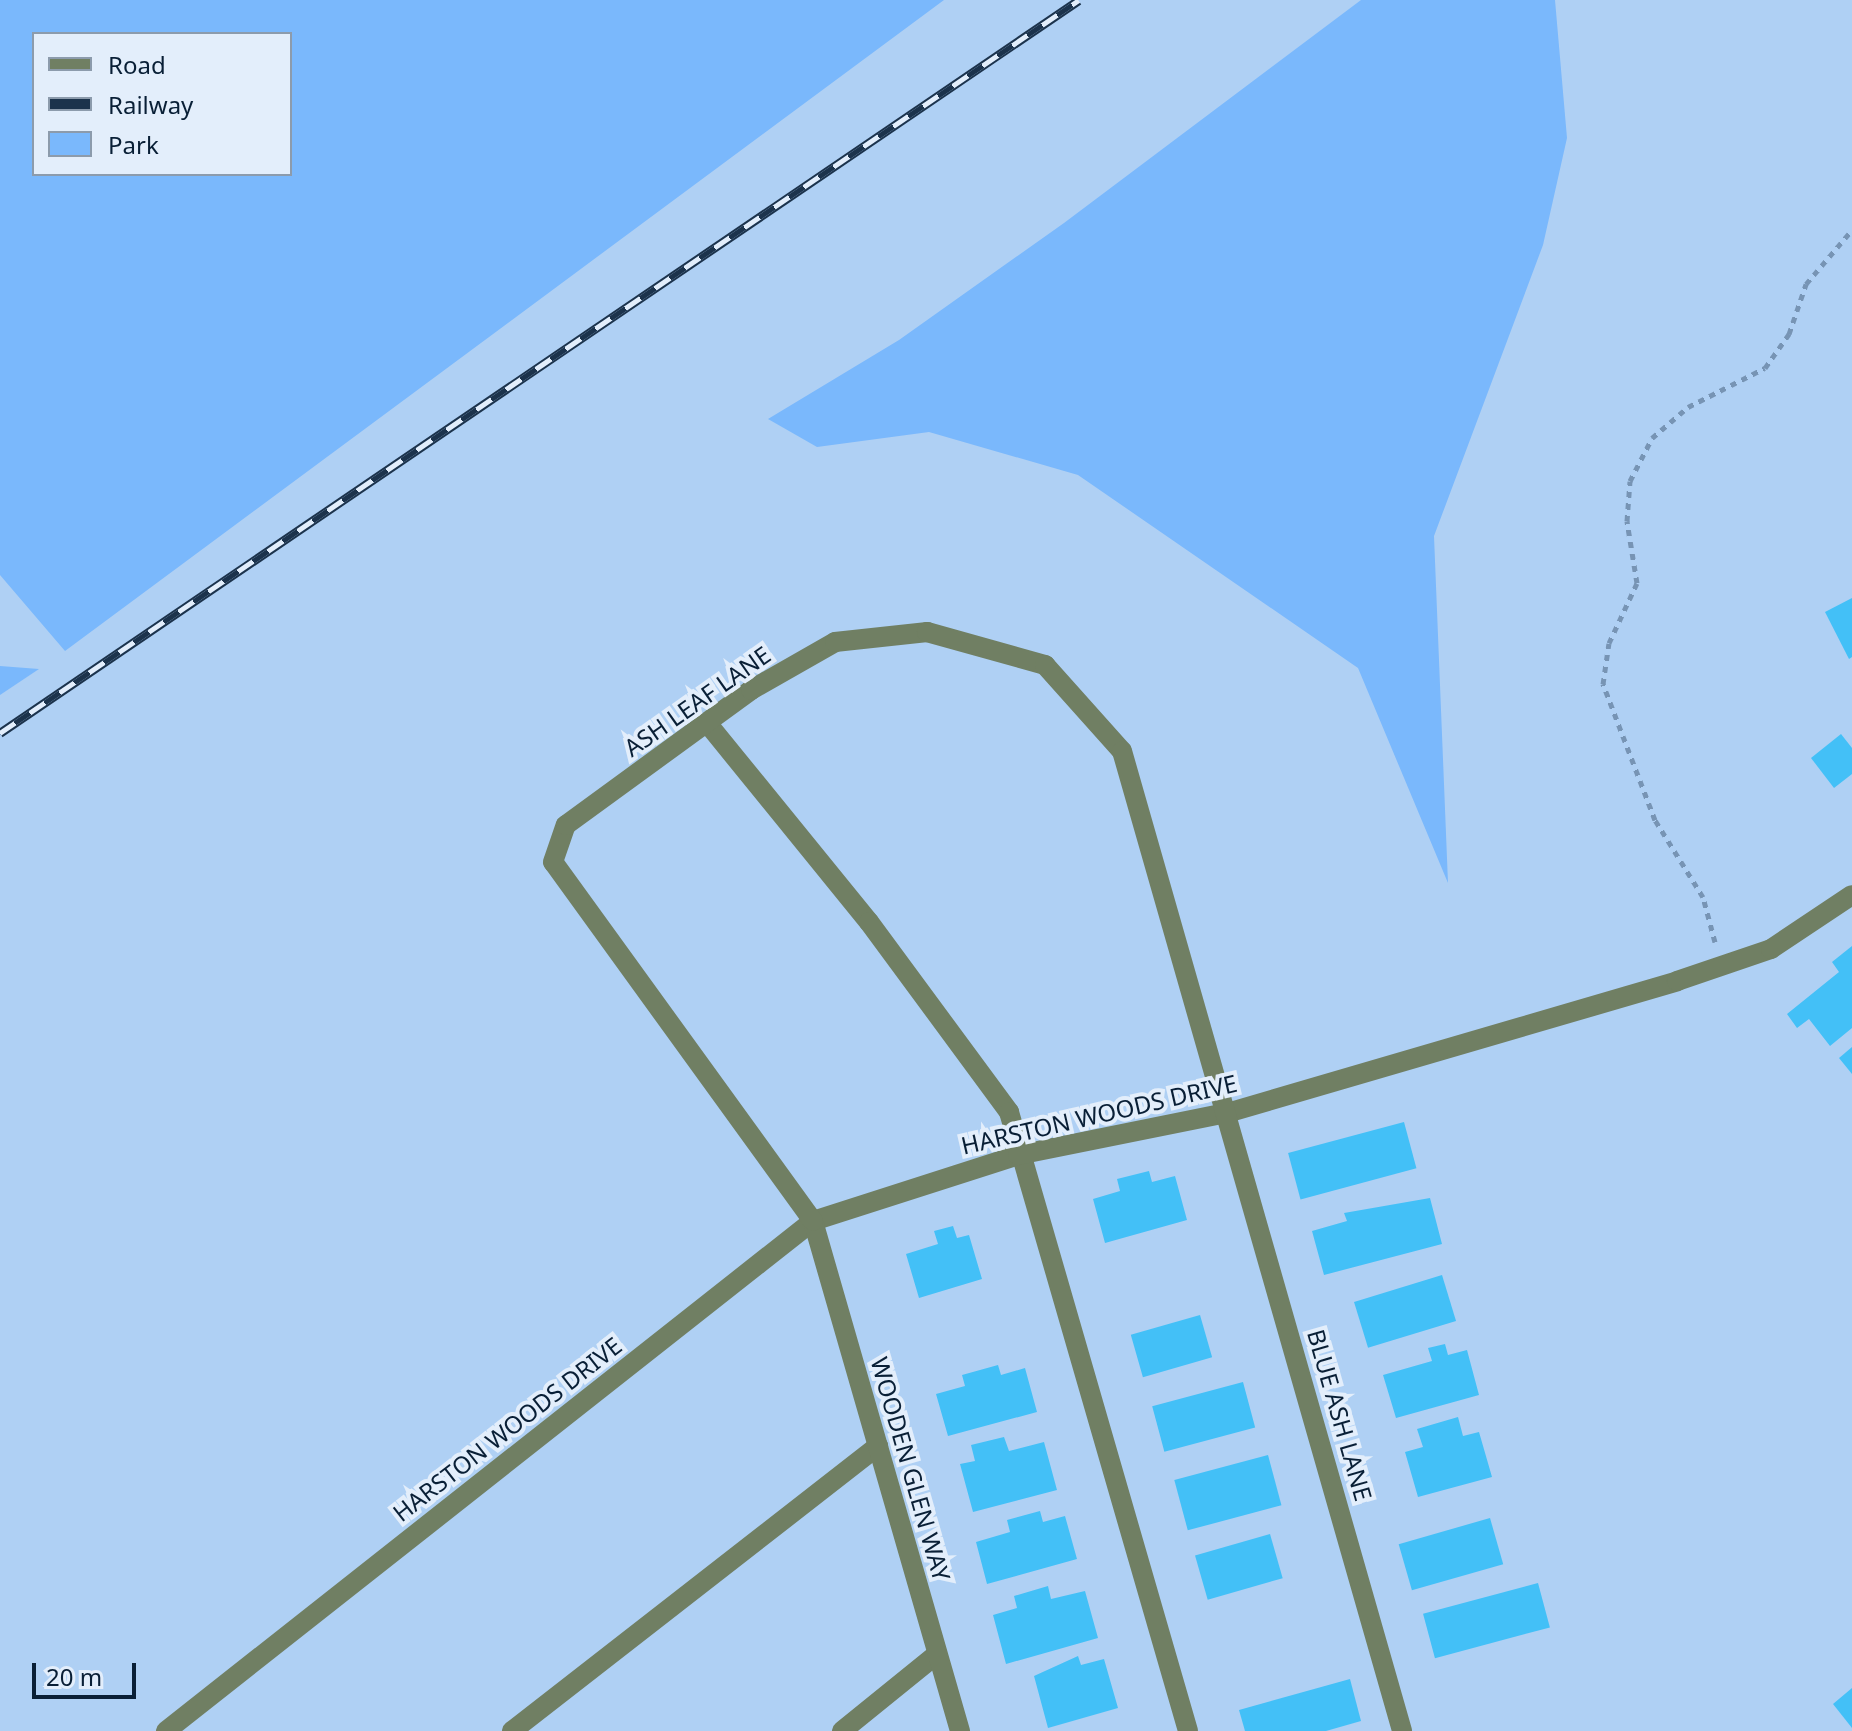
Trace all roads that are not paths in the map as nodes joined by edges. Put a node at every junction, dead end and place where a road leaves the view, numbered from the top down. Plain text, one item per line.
1 (708, 724) junction
2 (1852, 895) edge
3 (1227, 1113) junction
4 (1018, 1155) junction
5 (813, 1221) junction
6 (878, 1446) junction
7 (937, 1654) junction
8 (166, 1731) edge
9 (512, 1731) edge
10 (842, 1731) edge
11 (960, 1731) edge
12 (1188, 1731) edge
13 (1402, 1731) edge

1 - 3 street, ASH LEAF LANE
1 - 4 street
1 - 5 street, ASH LEAF LANE
2 - 3 street, HARSTON WOODS DRIVE
3 - 4 street, HARSTON WOODS DRIVE
3 - 13 street, BLUE ASH LANE
4 - 5 street, HARSTON WOODS DRIVE
4 - 12 street
5 - 6 street, WOODEN GLEN WAY
5 - 8 street, HARSTON WOODS DRIVE
6 - 7 street, WOODEN GLEN WAY
6 - 9 street
7 - 10 street
7 - 11 street, WOODEN GLEN WAY

